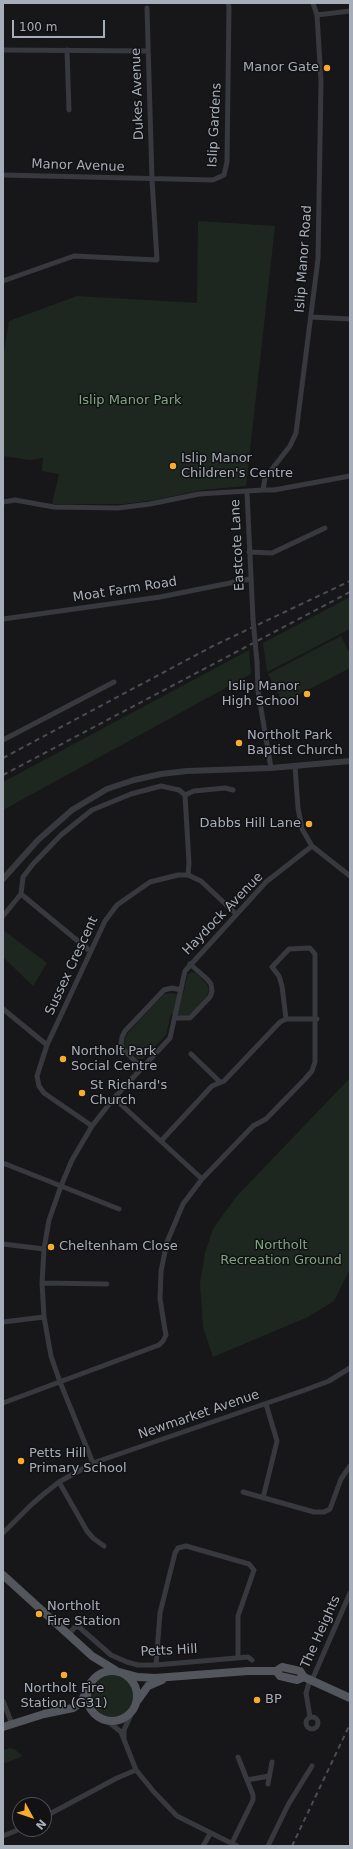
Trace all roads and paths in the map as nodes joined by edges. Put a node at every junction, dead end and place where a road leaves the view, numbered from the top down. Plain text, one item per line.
1 (228, 3) edge
2 (313, 3) edge
3 (147, 8) dead end
4 (350, 11) edge
5 (317, 15) junction
6 (3, 50) edge
7 (67, 50) junction
8 (147, 51) junction
9 (69, 110) dead end
10 (3, 175) edge
11 (152, 180) junction
12 (3, 281) edge
13 (311, 316) junction
14 (350, 319) edge
15 (350, 476) edge
16 (263, 490) junction
17 (247, 492) junction
18 (3, 502) edge
19 (325, 528) dead end
20 (249, 552) junction
21 (250, 579) junction
22 (3, 619) edge
23 (114, 682) dead end
24 (3, 740) edge
25 (350, 761) edge
26 (295, 766) junction
27 (271, 768) junction
28 (233, 790) dead end
29 (185, 795) junction
30 (312, 846) junction
31 (349, 872) edge
32 (188, 875) junction
33 (3, 879) edge
34 (21, 894) junction
35 (236, 914) junction
36 (3, 916) edge
37 (90, 951) junction
38 (190, 964) junction
39 (181, 990) junction
40 (3, 1009) edge
41 (175, 1018) junction
42 (286, 1019) junction
43 (317, 1019) junction
44 (47, 1045) junction
45 (191, 1054) dead end
46 (142, 1068) junction
47 (219, 1082) junction
48 (114, 1098) junction
49 (92, 1126) junction
50 (162, 1141) junction
51 (3, 1163) edge
52 (202, 1179) junction
53 (61, 1186) junction
54 (119, 1209) dead end
55 (3, 1244) edge
56 (44, 1249) junction
57 (42, 1283) junction
58 (107, 1284) dead end
59 (44, 1318) junction
60 (3, 1322) edge
61 (350, 1368) edge
62 (60, 1382) junction
63 (3, 1403) edge
64 (266, 1404) junction
65 (93, 1463) junction
66 (350, 1466) edge
67 (58, 1482) junction
68 (243, 1492) dead end
69 (263, 1498) junction
70 (3, 1533) edge
71 (104, 1546) dead end
72 (3, 1575) edge
73 (350, 1593) edge
74 (69, 1634) junction
75 (92, 1656) junction
76 (238, 1658) junction
77 (252, 1660) dead end
78 (156, 1665) junction
79 (120, 1672) junction
80 (172, 1677) junction
81 (309, 1679) junction
82 (90, 1685) junction
83 (350, 1698) edge
84 (3, 1701) edge
85 (135, 1706) junction
86 (69, 1709) junction
87 (310, 1717) dead end
88 (103, 1719) junction
89 (12, 1724) junction
90 (3, 1727) edge
91 (125, 1741) junction
92 (238, 1757) dead end
93 (272, 1762) dead end
94 (312, 1766) dead end
95 (136, 1770) junction
96 (269, 1776) junction
97 (247, 1780) junction
98 (268, 1784) dead end
99 (52, 1813) edge
100 (210, 1834) junction
101 (234, 1845) edge
102 (203, 1846) edge
103 (268, 1846) edge

1 - 11 street, Islip Gardens
2 - 5 street, Islip Manor Road
3 - 8 street, Dukes Avenue
4 - 5 street
5 - 13 street, Islip Manor Road
6 - 7 street
7 - 8 street
7 - 9 street
8 - 11 street, Dukes Avenue
10 - 11 street, Manor Avenue
11 - 12 street, Dukes Avenue
13 - 14 street
13 - 16 street, Islip Manor Road
15 - 16 street
16 - 17 street
17 - 18 street, Eastcote Lane
17 - 20 street, Eastcote Lane
19 - 20 street
20 - 21 street, Eastcote Lane
21 - 22 street, Moat Farm Road
21 - 27 street, Eastcote Lane, bridge
23 - 24 street
25 - 26 street
26 - 27 street
26 - 30 street
27 - 33 street
28 - 29 street
29 - 32 street
29 - 34 street
30 - 31 street
30 - 35 street, Haydock Avenue
32 - 35 street
32 - 37 street, Sussex Crescent
34 - 36 street
34 - 37 street
35 - 38 street, Haydock Avenue
37 - 44 street, Sussex Crescent
38 - 39 street, Haydock Avenue
38 - 41 street
39 - 41 street, Haydock Avenue
39 - 46 street
40 - 44 street
41 - 46 street, Haydock Avenue
42 - 43 street
42 - 43 street
42 - 47 street
43 - 52 street
44 - 49 street, Sussex Crescent
45 - 47 street
46 - 48 street, Haydock Avenue
47 - 50 street
48 - 49 street, Haydock Avenue
48 - 50 street
49 - 53 street, Haydock Avenue
50 - 52 street
51 - 53 street
52 - 62 street
53 - 54 street
53 - 56 street, Haydock Avenue
55 - 56 street
56 - 57 street, Haydock Avenue
57 - 58 street
57 - 59 street, Haydock Avenue
59 - 60 street
59 - 62 street, Haydock Avenue
61 - 64 street, Newmarket Avenue
62 - 63 street
62 - 65 street, Haydock Avenue
64 - 65 street, Newmarket Avenue
64 - 69 street
65 - 67 street, Newmarket Avenue
66 - 69 street
67 - 70 street, Newmarket Avenue
67 - 71 street
68 - 69 street
72 - 74 main road, Petts Hill
73 - 81 street, The Heights
74 - 75 main road, Petts Hill
74 - 78 street, Petts Hill
75 - 79 main road, Petts Hill
75 - 82 main road
76 - 77 street, Petts Hill
76 - 78 street, Petts Hill
76 - 78 street
79 - 80 main road, Petts Hill
79 - 82 main road
79 - 85 main road
80 - 81 main road, Petts Hill
80 - 85 main road, Petts Hill
81 - 83 main road, Petts Hill
81 - 87 street, The Heights
82 - 86 main road
82 - 88 main road
84 - 89 street
85 - 88 main road
85 - 91 street
86 - 88 main road
86 - 89 main road
88 - 91 street
89 - 90 main road
91 - 95 street
92 - 97 street
93 - 96 street
94 - 103 street
95 - 99 street
95 - 100 street
96 - 97 street
96 - 98 street
97 - 101 street
100 - 101 street
100 - 102 street

